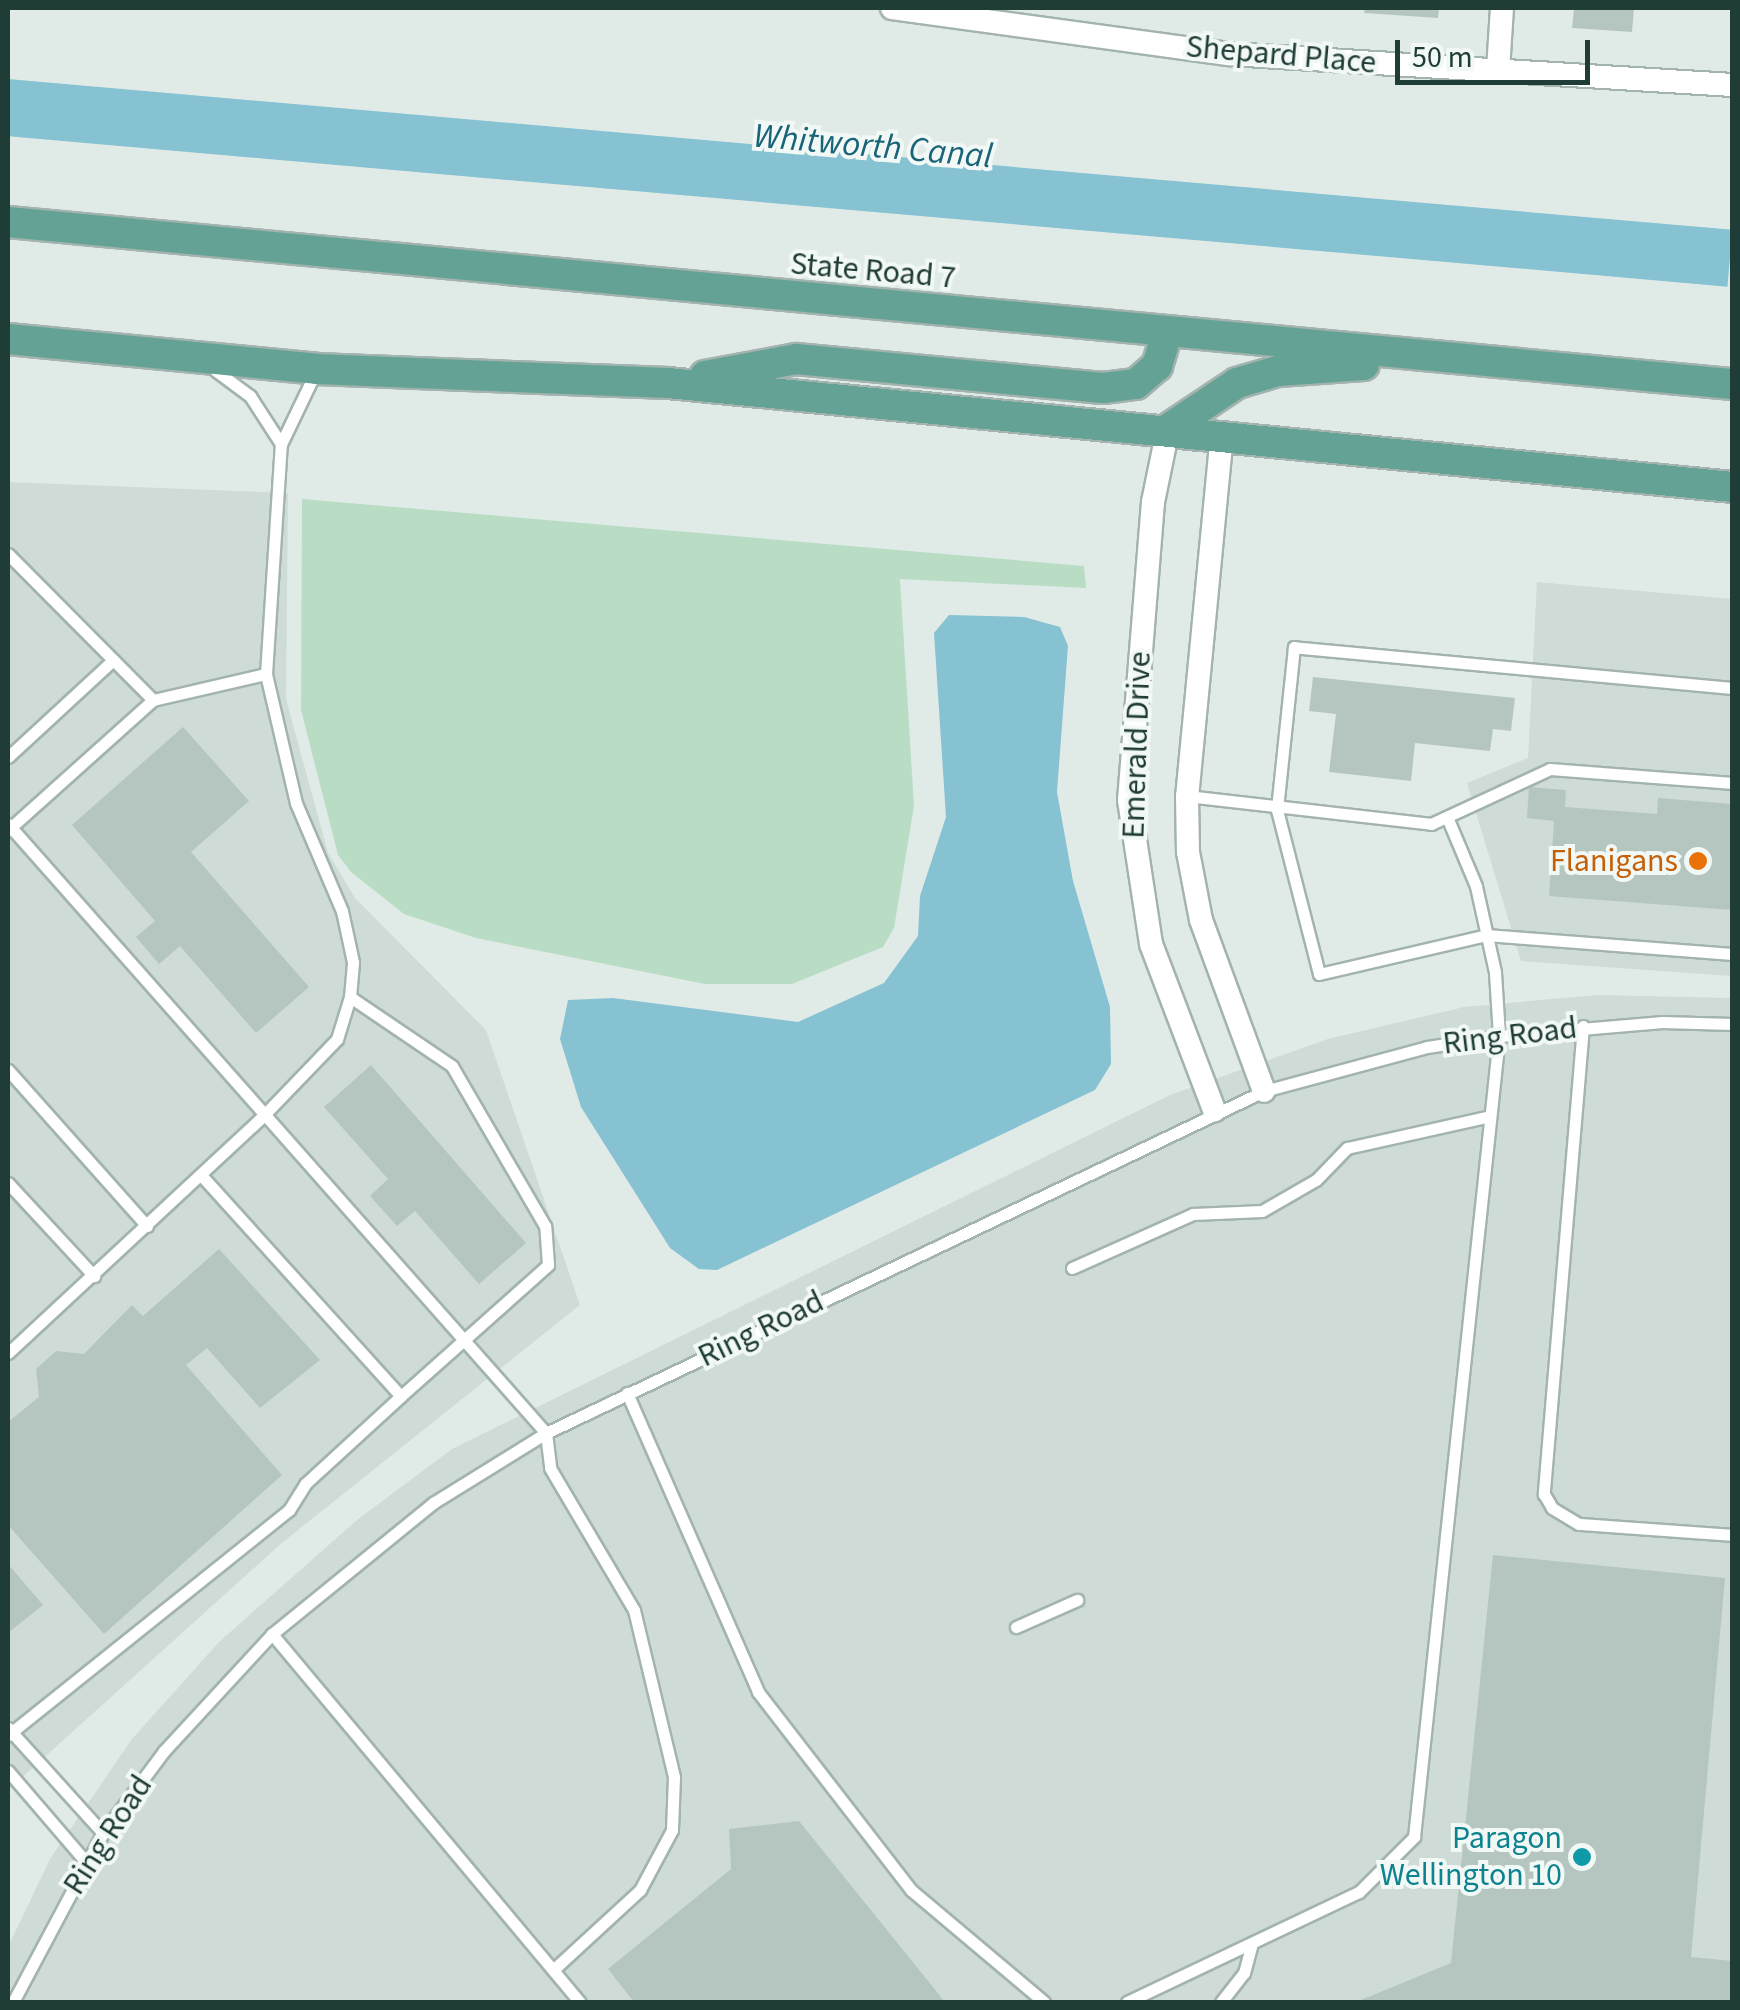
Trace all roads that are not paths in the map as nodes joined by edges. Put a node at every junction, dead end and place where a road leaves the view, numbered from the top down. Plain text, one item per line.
1 (892, 8) edge
2 (1502, 8) edge
3 (1498, 70) junction
4 (1732, 85) edge
5 (8, 222) edge
6 (1166, 333) junction
7 (8, 339) edge
8 (194, 357) junction
9 (1452, 358) junction
10 (317, 369) junction
11 (668, 383) junction
12 (1732, 384) edge
13 (1168, 429) junction
14 (1222, 434) junction
15 (280, 444) junction
16 (1732, 488) edge
17 (8, 554) edge
18 (113, 660) junction
19 (266, 674) junction
20 (1732, 688) edge
21 (153, 700) junction
22 (8, 758) edge
23 (1732, 783) edge
24 (1187, 796) junction
25 (1277, 810) junction
26 (1447, 817) junction
27 (9, 827) edge
28 (1486, 935) junction
29 (1732, 954) edge
30 (350, 997) junction
31 (1732, 1024) edge
32 (1583, 1026) junction
33 (1499, 1036) junction
34 (8, 1070) edge
35 (1264, 1092) junction
36 (1214, 1110) junction
37 (263, 1116) junction
38 (1486, 1117) junction
39 (201, 1175) junction
40 (8, 1183) edge
41 (147, 1226) junction
42 (1072, 1268) dead end
43 (94, 1276) junction
44 (466, 1344) junction
45 (8, 1352) edge
46 (627, 1393) junction
47 (401, 1396) junction
48 (546, 1433) junction
49 (1732, 1535) edge
50 (1077, 1600) dead end
51 (1016, 1627) dead end
52 (272, 1634) junction
53 (9, 1732) edge
54 (8, 1771) edge
55 (103, 1832) junction
56 (86, 1862) junction
57 (1250, 1946) junction
58 (553, 1970) junction
59 (13, 2002) edge
60 (580, 2002) edge
61 (1044, 2002) edge
62 (1127, 2002) edge
63 (1220, 2002) edge

1 - 3 street, Shepard Place
2 - 3 street
3 - 4 street, Shepard Place
5 - 6 main road, State Road 7
6 - 9 main road, State Road 7
6 - 11 main road
7 - 8 main road
8 - 10 main road
8 - 15 lane
9 - 12 main road, State Road 7
9 - 13 main road
10 - 11 main road
10 - 15 lane
11 - 13 main road
13 - 14 main road
13 - 36 street, Emerald Drive
14 - 16 main road
14 - 24 street, Emerald Drive
15 - 19 lane
17 - 18 lane
18 - 21 lane
18 - 22 lane
19 - 21 lane
19 - 30 lane
20 - 25 lane
21 - 27 lane
23 - 26 lane
24 - 25 lane
24 - 35 street, Emerald Drive
25 - 26 lane
25 - 28 lane
26 - 28 lane
27 - 37 lane
28 - 29 lane
28 - 33 lane
30 - 37 lane
30 - 44 lane
31 - 32 lane, Ring Road
32 - 33 lane, Ring Road
32 - 49 lane
33 - 35 lane, Ring Road
33 - 38 lane
34 - 41 lane
35 - 36 lane, Ring Road
36 - 46 lane, Ring Road
37 - 39 lane
37 - 44 lane
38 - 42 lane
38 - 57 lane
39 - 41 lane
39 - 47 lane
40 - 43 lane
41 - 43 lane
43 - 45 lane
44 - 47 lane
44 - 48 lane
46 - 48 lane, Ring Road
46 - 61 lane
47 - 53 lane
48 - 52 lane, Ring Road
48 - 58 lane
50 - 51 lane
52 - 55 lane, Ring Road
52 - 58 lane
53 - 55 lane
54 - 56 lane
55 - 56 lane, Ring Road
56 - 59 lane, Ring Road
57 - 62 lane
57 - 63 lane
58 - 60 lane

